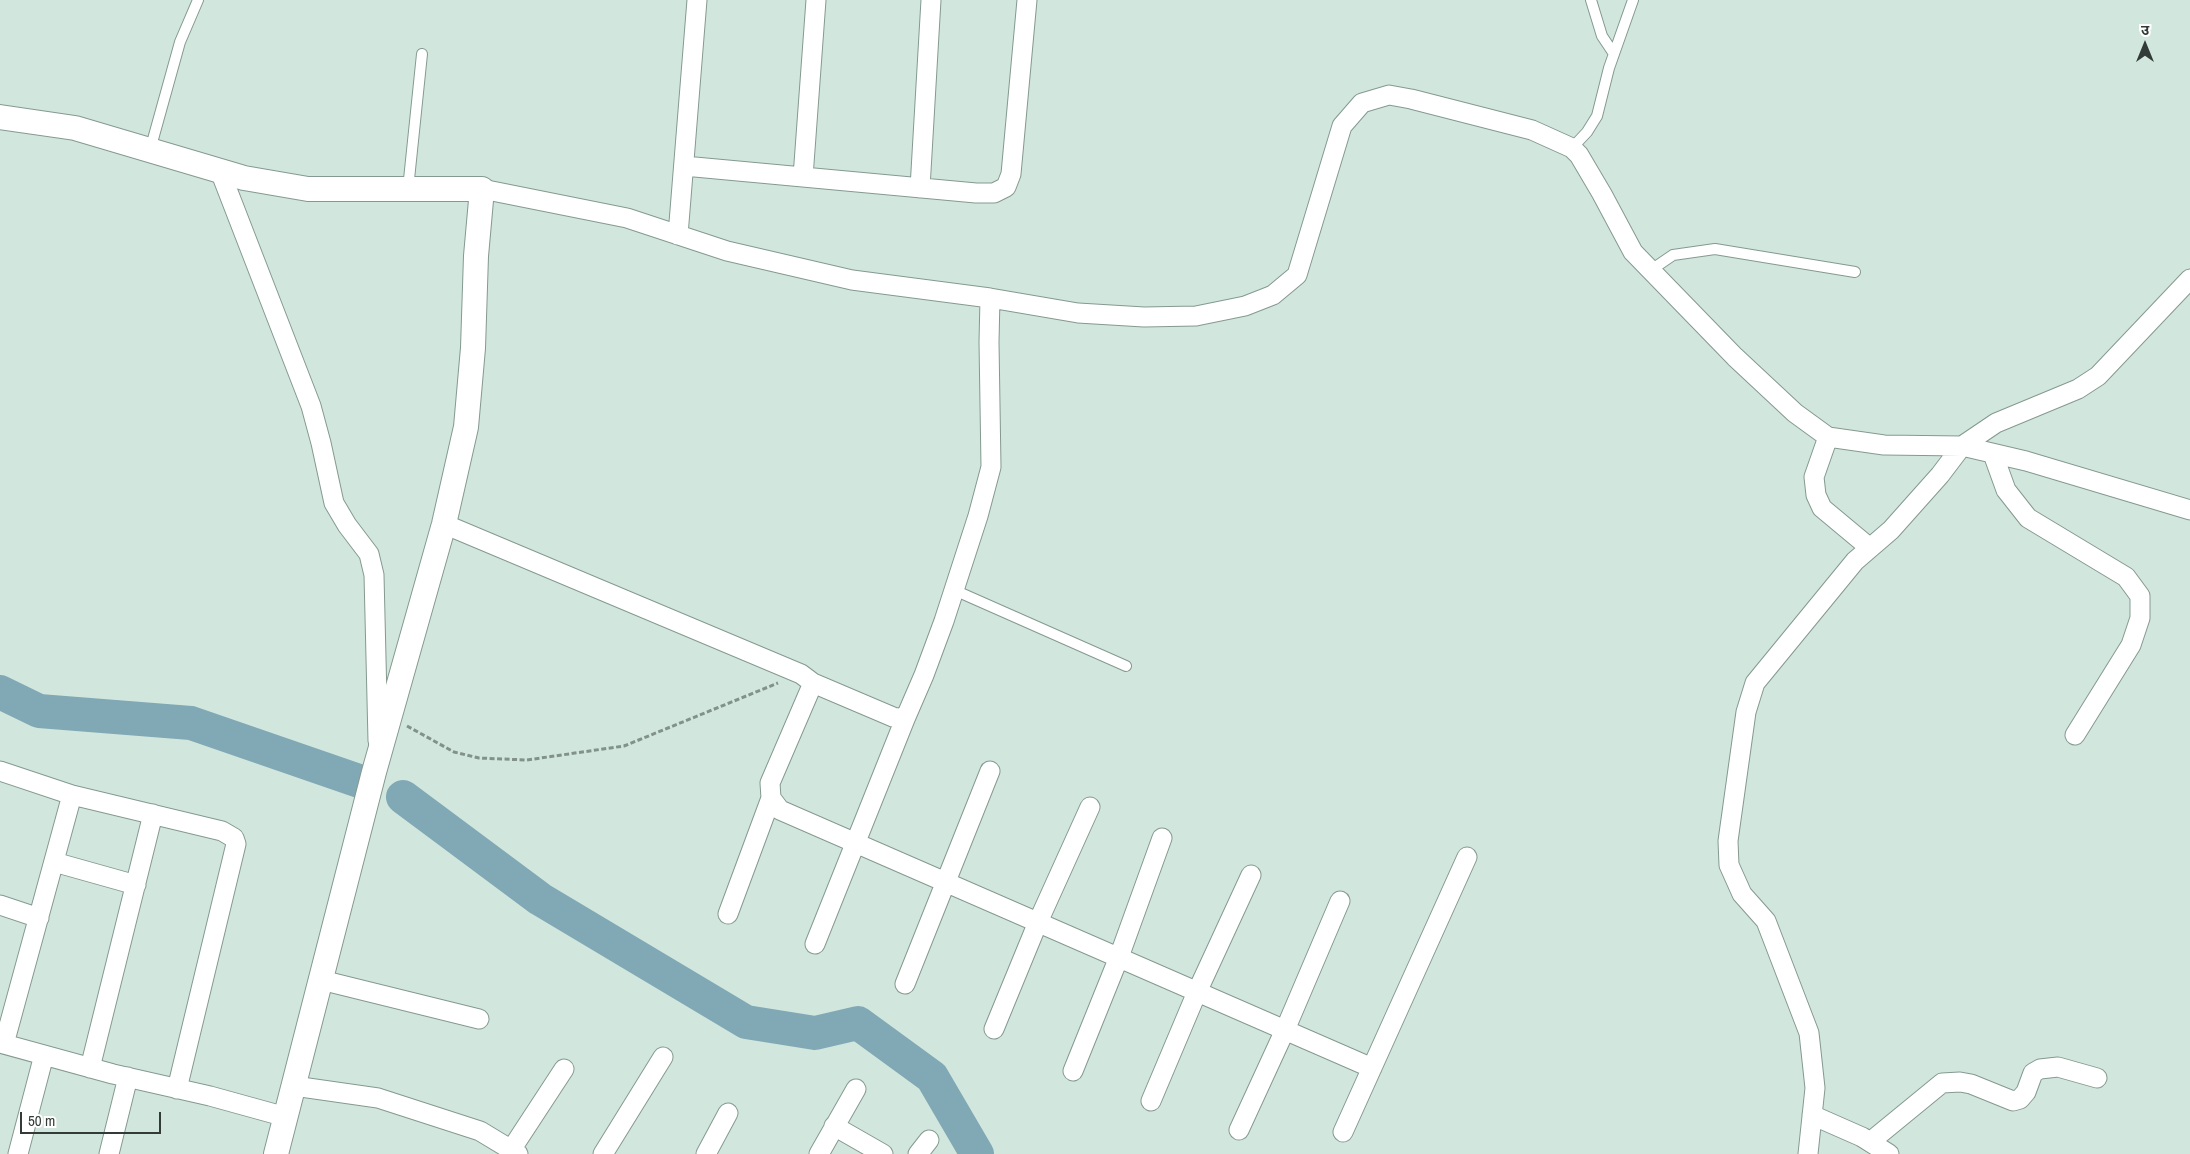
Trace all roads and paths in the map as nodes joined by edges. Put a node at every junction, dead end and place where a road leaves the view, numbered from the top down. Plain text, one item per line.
1 (198, 0) edge
2 (697, 0) edge
3 (816, 0) edge
4 (931, 0) edge
5 (1027, 0) edge
6 (1591, 0) edge
7 (1633, 0) edge
8 (422, 54) dead end
9 (1614, 54) junction
10 (0, 116) edge
11 (1572, 148) junction
12 (150, 150) junction
13 (684, 166) junction
14 (220, 171) junction
15 (803, 177) junction
16 (920, 188) junction
17 (408, 190) junction
18 (482, 190) junction
19 (678, 235) junction
20 (1651, 270) junction
21 (1855, 272) dead end
22 (2190, 279) edge
23 (990, 298) junction
24 (1828, 437) junction
25 (1962, 446) junction
26 (1993, 454) junction
27 (2190, 510) edge
28 (444, 524) junction
29 (1870, 548) junction
30 (954, 590) junction
31 (1126, 666) dead end
32 (807, 679) junction
33 (389, 717) junction
34 (905, 719) junction
35 (2075, 735) dead end
36 (376, 763) junction
37 (0, 771) edge
38 (990, 771) dead end
39 (72, 795) junction
40 (771, 798) junction
41 (1090, 807) dead end
42 (153, 814) junction
43 (1162, 838) dead end
44 (856, 842) junction
45 (1467, 857) dead end
46 (54, 862) junction
47 (1251, 875) dead end
48 (946, 882) junction
49 (136, 885) junction
50 (1340, 901) dead end
51 (0, 905) edge
52 (728, 914) dead end
53 (39, 918) junction
54 (1038, 922) junction
55 (815, 944) dead end
56 (1119, 957) junction
57 (321, 980) junction
58 (905, 984) dead end
59 (1197, 992) junction
60 (479, 1019) dead end
61 (994, 1029) dead end
62 (1285, 1030) junction
63 (2, 1044) edge
64 (44, 1055) junction
65 (663, 1058) dead end
66 (90, 1068) junction
67 (1372, 1068) junction
68 (564, 1069) dead end
69 (1073, 1071) dead end
70 (128, 1078) junction
71 (2097, 1078) dead end
72 (294, 1086) junction
73 (177, 1089) junction
74 (856, 1089) dead end
75 (1150, 1102) dead end
76 (728, 1113) dead end
77 (1812, 1115) junction
78 (286, 1117) junction
79 (834, 1126) junction
80 (1239, 1130) dead end
81 (1343, 1132) dead end
82 (1870, 1142) junction
83 (503, 1149) edge
84 (18, 1154) edge
85 (110, 1154) edge
86 (276, 1154) edge
87 (603, 1154) edge
88 (706, 1154) edge
89 (819, 1154) edge
90 (883, 1154) edge
91 (1808, 1154) edge
92 (1889, 1154) edge

1 - 12 lane
2 - 13 street
3 - 15 street
4 - 16 street
5 - 16 street
6 - 9 lane
7 - 9 lane
8 - 17 lane
9 - 11 lane
10 - 12 street
11 - 20 street
11 - 23 street
12 - 14 street
13 - 15 street
13 - 19 street
14 - 17 street
14 - 36 street
15 - 16 street
17 - 18 street
18 - 19 street
18 - 28 street
19 - 23 street
20 - 21 lane
20 - 24 street
22 - 25 street
23 - 30 street
24 - 25 street
24 - 29 street
25 - 26 street
25 - 29 street
26 - 27 street
26 - 35 street
28 - 32 street
28 - 33 street
29 - 77 street
30 - 31 lane
30 - 34 street
32 - 33 path
32 - 34 street
32 - 40 street
33 - 36 street
34 - 44 street
36 - 57 street
37 - 39 street
38 - 48 street
39 - 42 street
39 - 46 street
40 - 44 street
40 - 52 street
41 - 54 street
42 - 49 street
42 - 73 street
43 - 56 street
44 - 48 street
44 - 55 street
45 - 67 street
46 - 49 street
46 - 53 street
47 - 59 street
48 - 54 street
48 - 58 street
49 - 66 street
50 - 62 street
51 - 53 street
53 - 63 street
54 - 56 street
54 - 61 street
56 - 59 street
56 - 69 street
57 - 60 street
57 - 72 street
59 - 62 street
59 - 75 street
62 - 67 street
62 - 80 street
63 - 64 street
64 - 66 street
64 - 84 street
65 - 87 street
66 - 70 street
67 - 81 street
68 - 83 street
70 - 73 street
70 - 85 street
71 - 82 street
72 - 78 street
72 - 83 street
73 - 78 street
74 - 79 street
76 - 88 street
77 - 82 street
77 - 91 street
78 - 86 street
79 - 89 street
79 - 90 street
82 - 92 street

